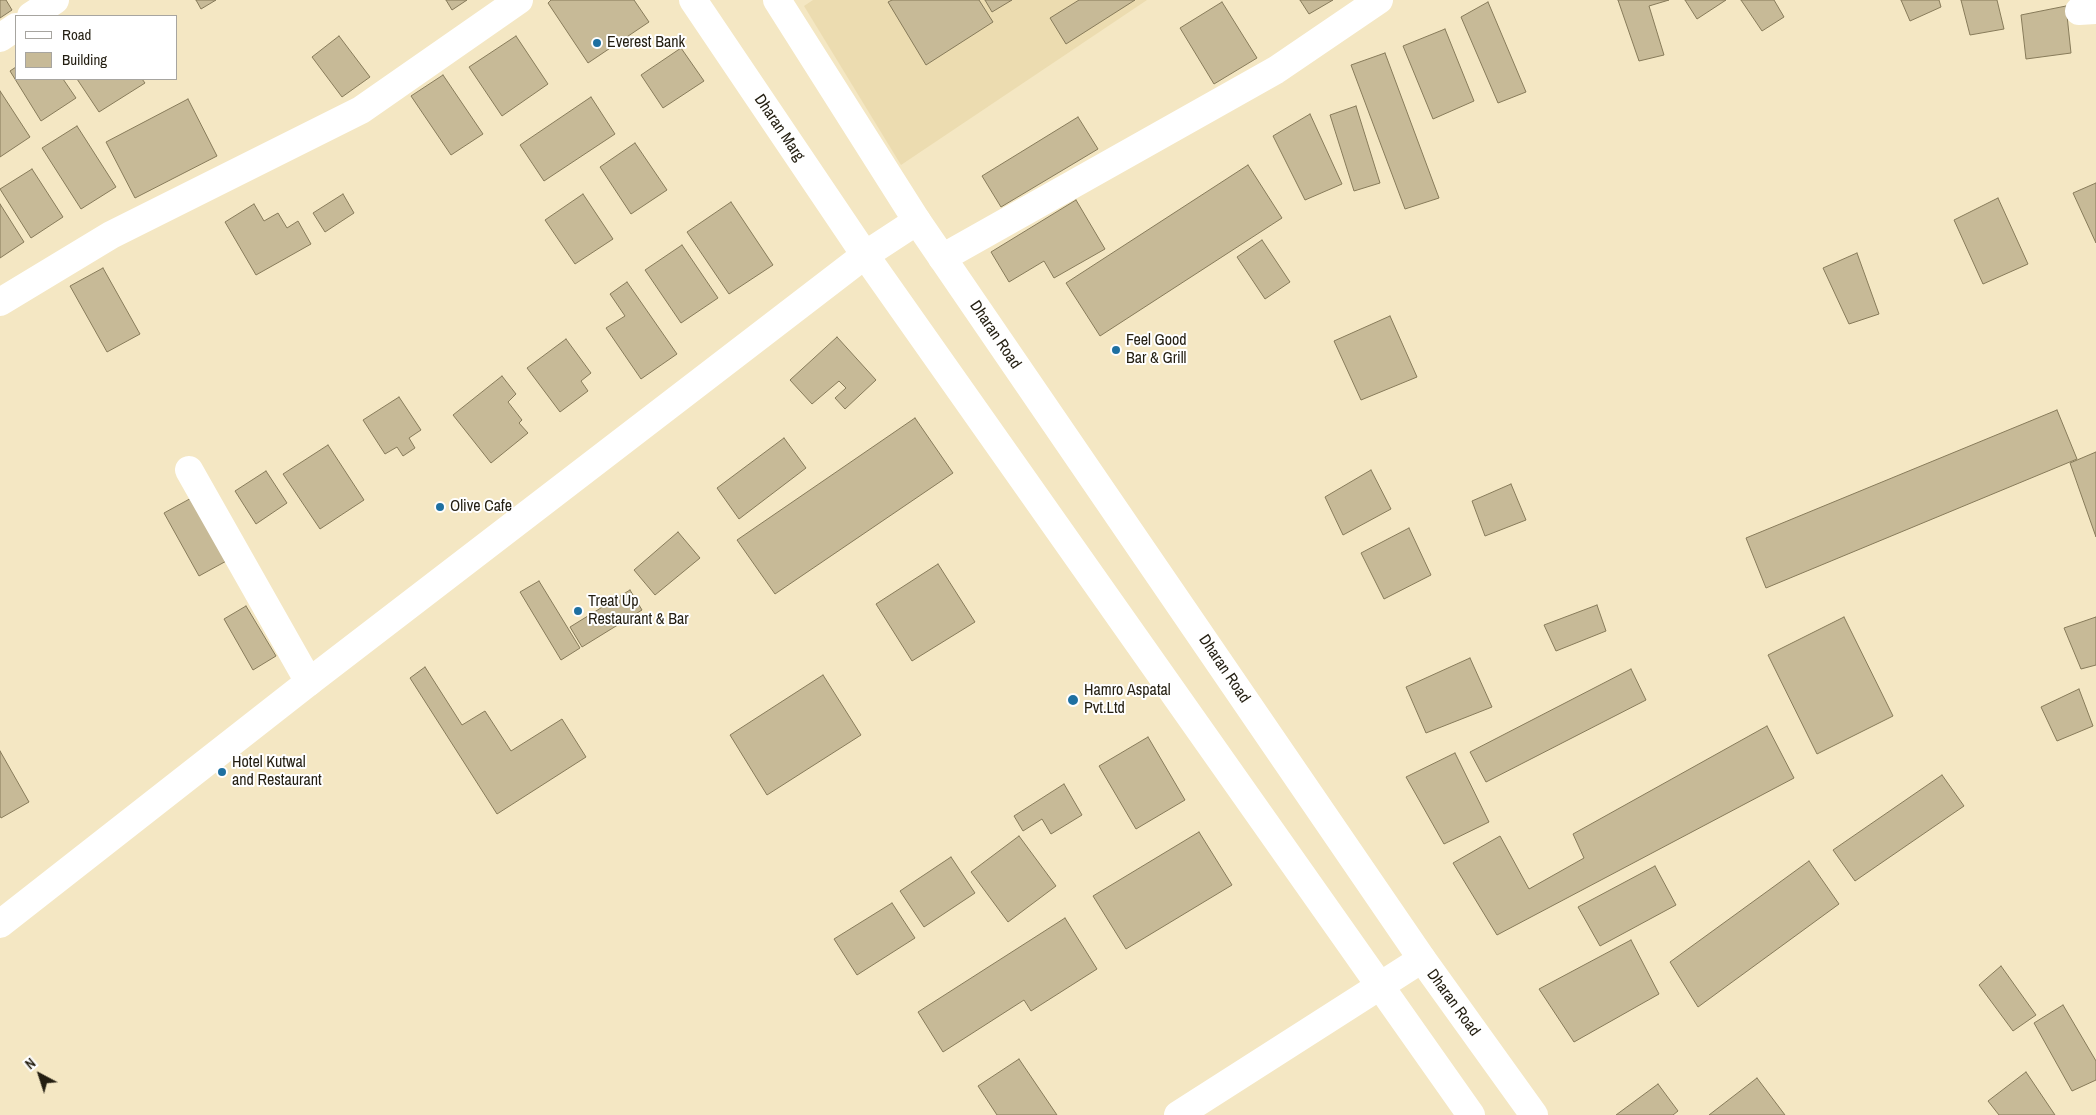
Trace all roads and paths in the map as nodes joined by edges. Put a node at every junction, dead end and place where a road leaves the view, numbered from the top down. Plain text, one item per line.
1 (55, 0) edge
2 (519, 0) edge
3 (693, 0) edge
4 (777, 0) edge
5 (1379, 0) edge
6 (32, 15) edge
7 (15, 28) edge
8 (0, 38) edge
9 (917, 220) junction
10 (865, 256) junction
11 (942, 258) junction
12 (0, 302) edge
13 (189, 470) dead end
14 (309, 682) junction
15 (0, 924) edge
16 (1422, 958) junction
17 (1379, 986) junction
18 (1178, 1115) edge
19 (1471, 1115) edge
20 (1534, 1115) edge

1 - 6 main road
2 - 12 main road
3 - 10 main road, Dharan Marg
4 - 9 main road
5 - 11 main road
7 - 8 main road
9 - 10 main road
9 - 11 main road, Dharan Road
10 - 14 main road
10 - 17 main road
11 - 16 main road, Dharan Road
13 - 14 main road
14 - 15 main road
16 - 17 main road
16 - 20 main road, Dharan Road
17 - 18 main road
17 - 19 main road

